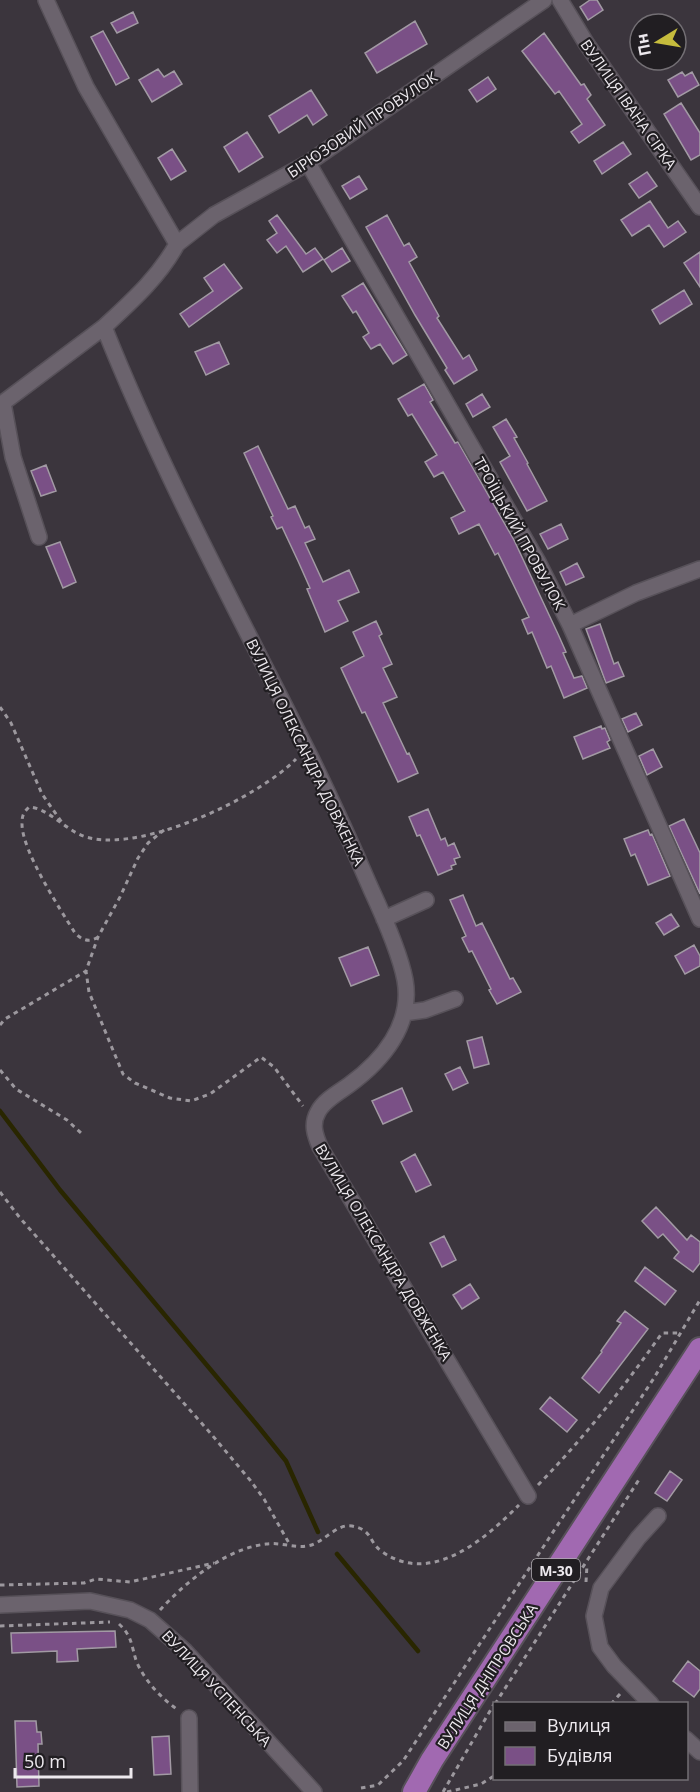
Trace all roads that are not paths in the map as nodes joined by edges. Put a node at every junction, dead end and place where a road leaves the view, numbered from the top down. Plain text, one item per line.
1 (46, 0) edge
2 (544, 0) edge
3 (560, 0) edge
4 (308, 163) junction
5 (700, 207) edge
6 (177, 244) junction
7 (104, 327) junction
8 (1, 404) edge
9 (39, 537) dead end
10 (700, 569) edge
11 (570, 625) junction
12 (426, 900) dead end
13 (384, 919) junction
14 (700, 919) edge
15 (455, 999) dead end
16 (404, 1013) junction
17 (700, 1349) edge
18 (528, 1496) road end
19 (658, 1516) dead end
20 (0, 1605) edge
21 (649, 1702) edge
22 (189, 1718) road end
23 (688, 1740) edge
24 (700, 1752) edge
25 (190, 1792) edge
26 (314, 1792) edge
27 (414, 1792) edge

1 - 6 street
2 - 4 street, БІРЮЗОВИЙ ПРОВУЛОК
3 - 5 street, ВУЛИЦЯ ІВАНА СІРКА
4 - 6 street, БІРЮЗОВИЙ ПРОВУЛОК
4 - 11 street, ТРОЇЦЬКИЙ ПРОВУЛОК
6 - 7 street
7 - 8 street
7 - 13 street, ВУЛИЦЯ ОЛЕКСАНДРА ДОВЖЕНКА
8 - 9 street
10 - 11 street
11 - 14 street, ТРОЇЦЬКИЙ ПРОВУЛОК
12 - 13 street
13 - 16 street, ВУЛИЦЯ ОЛЕКСАНДРА ДОВЖЕНКА
15 - 16 street
16 - 18 street, ВУЛИЦЯ ОЛЕКСАНДРА ДОВЖЕНКА
17 - 27 highway, ВУЛИЦЯ ДНІПРОВСЬКА / М-30
19 - 21 street
20 - 26 street, ВУЛИЦЯ УСПЕНСЬКА
22 - 25 street
23 - 24 street

